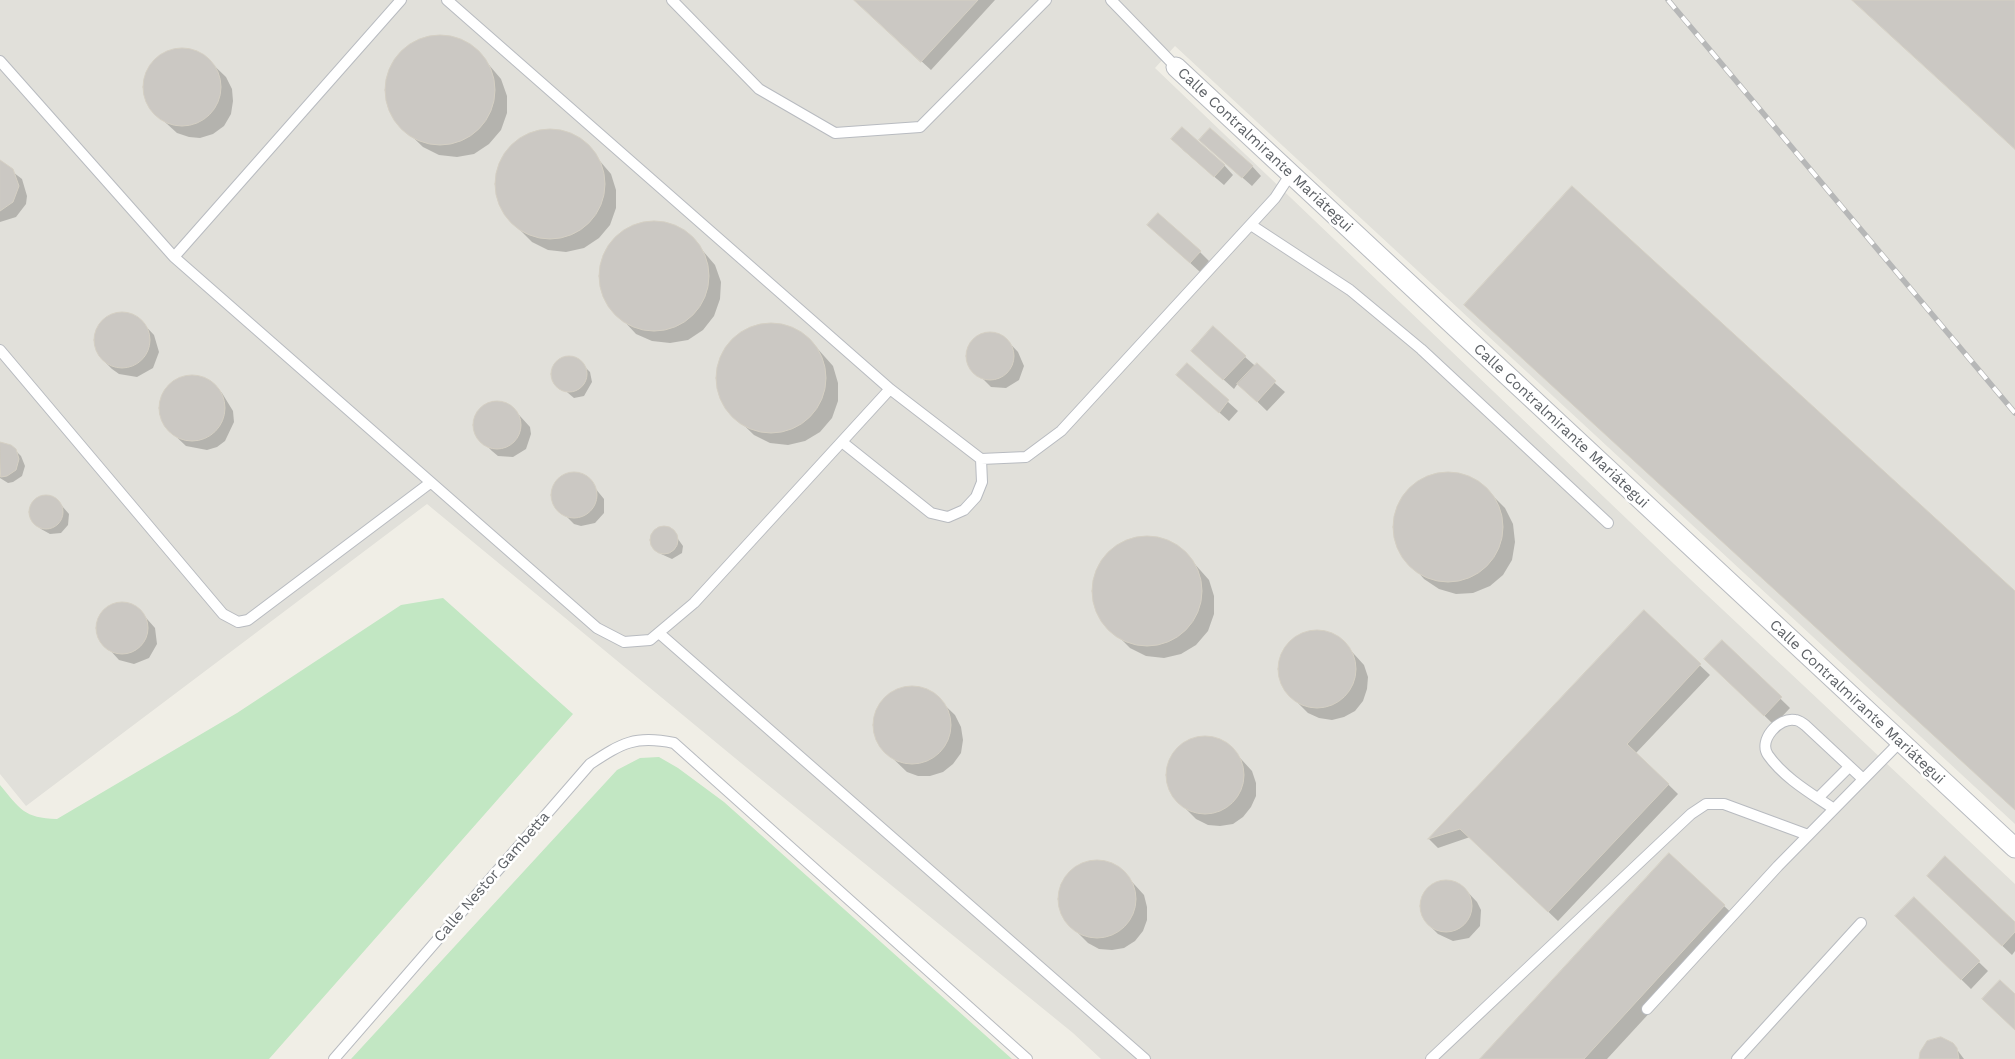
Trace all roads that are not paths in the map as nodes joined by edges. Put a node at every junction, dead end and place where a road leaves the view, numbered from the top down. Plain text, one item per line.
1 (401, 0) edge
2 (447, 0) edge
3 (672, 0) edge
4 (1046, 0) edge
5 (1111, 0) edge
6 (0, 60) edge
7 (1176, 67) joint
8 (1290, 175) junction
9 (1251, 225) junction
10 (174, 258) junction
11 (0, 350) edge
12 (890, 389) junction
13 (842, 442) junction
14 (982, 459) junction
15 (430, 483) junction
16 (1608, 523) dead end
17 (659, 633) junction
18 (1900, 742) junction
19 (1849, 767) junction
20 (1863, 779) junction
21 (1818, 798) junction
22 (1834, 809) junction
23 (1808, 835) junction
24 (2015, 848) edge
25 (1861, 923) dead end
26 (1647, 1009) dead end
27 (334, 1059) edge
28 (1027, 1059) edge
29 (1145, 1059) edge
30 (1431, 1059) edge
31 (1737, 1059) edge

1 - 10 lane
2 - 12 lane
3 - 4 lane
5 - 7 lane, Calle Contralmirante Mariátegui
6 - 10 lane
7 - 8 street, Calle Contralmirante Mariátegui
8 - 9 lane
8 - 18 street, Calle Contralmirante Mariátegui
9 - 14 lane
9 - 16 lane
10 - 15 lane
11 - 15 lane
12 - 13 lane
12 - 14 lane
13 - 14 lane
13 - 17 lane
15 - 17 lane
17 - 29 lane
18 - 20 lane
18 - 24 street, Calle Contralmirante Mariátegui
19 - 20 lane
19 - 21 lane
19 - 21 lane
20 - 22 lane
21 - 22 lane
22 - 23 lane
23 - 26 lane
23 - 30 lane
25 - 31 lane
27 - 28 lane, Calle Nestor Gambetta

